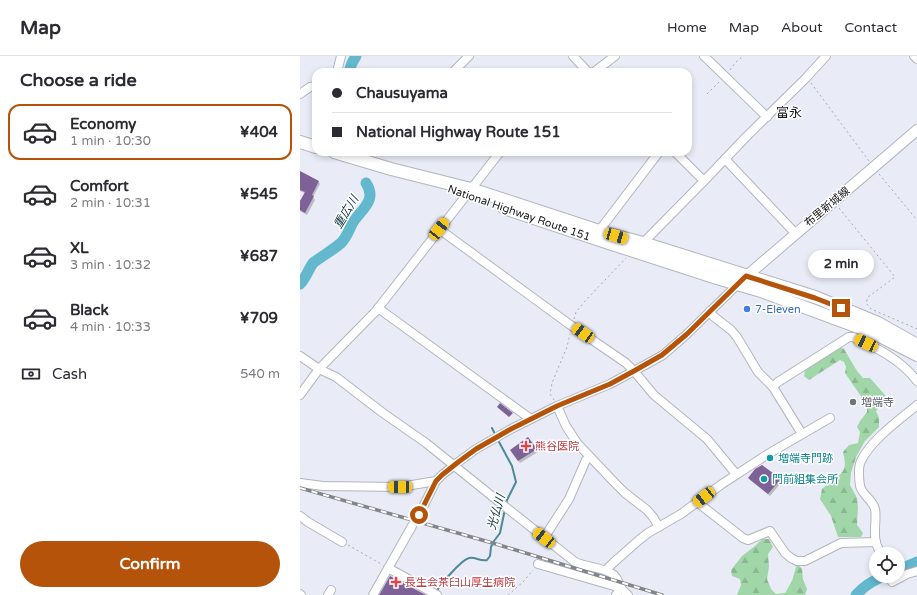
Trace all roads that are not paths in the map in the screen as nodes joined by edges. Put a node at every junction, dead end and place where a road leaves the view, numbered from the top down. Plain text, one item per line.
1 (341, 56) edge
2 (469, 56) edge
3 (573, 56) edge
4 (615, 56) edge
5 (704, 56) edge
6 (826, 56) edge
7 (914, 56) edge
8 (917, 59) edge
9 (338, 68) edge
10 (457, 68) edge
11 (584, 68) edge
12 (599, 68) edge
13 (312, 87) edge
14 (300, 94) edge
15 (767, 117) junction
16 (917, 130) edge
17 (300, 142) edge
18 (312, 146) edge
19 (347, 156) edge
20 (497, 156) edge
21 (656, 156) edge
22 (679, 156) edge
23 (725, 159) junction
24 (704, 181) junction
25 (468, 192) junction
26 (439, 229) junction
27 (602, 232) junction
28 (796, 234) junction
29 (643, 243) junction
30 (742, 280) junction
31 (378, 308) junction
32 (710, 312) junction
33 (917, 345) edge
34 (917, 355) edge
35 (300, 356) edge
36 (320, 369) junction
37 (634, 371) junction
38 (917, 381) edge
39 (773, 387) junction
40 (300, 395) edge
41 (917, 405) edge
42 (557, 406) junction
43 (830, 418) dead end
44 (530, 419) junction
45 (802, 434) junction
46 (589, 457) junction
47 (454, 465) junction
48 (736, 474) junction
49 (436, 481) junction
50 (300, 483) edge
51 (697, 502) junction
52 (419, 515) dead end
53 (300, 516) edge
54 (412, 526) dead end
55 (659, 527) junction
56 (544, 538) junction
57 (342, 542) road end
58 (876, 542) junction
59 (878, 547) edge
60 (538, 564) road end
61 (388, 568) junction
62 (607, 571) junction
63 (917, 571) edge
64 (905, 575) edge
65 (618, 592) edge
66 (433, 594) edge
67 (372, 595) edge
68 (628, 595) edge

1 - 9 street
2 - 10 street
3 - 11 street
4 - 12 street
5 - 15 street
6 - 15 street
7 - 8 street
13 - 14 street
15 - 23 street
16 - 28 main road, 布里新城線
17 - 18 highway
19 - 25 highway, National Highway Route 151
20 - 25 street
21 - 27 street
22 - 24 street
23 - 24 street
23 - 28 street
24 - 29 street
25 - 26 street
25 - 27 highway, National Highway Route 151
25 - 30 highway, National Highway Route 151
26 - 31 street
26 - 37 street
27 - 29 highway, National Highway Route 151
28 - 30 main road, 布里新城線
29 - 30 highway, National Highway Route 151
30 - 32 street
30 - 33 highway, National Highway Route 151
30 - 34 highway, National Highway Route 151
31 - 36 street
31 - 44 street
32 - 37 street
32 - 39 street
35 - 36 street
36 - 40 street
36 - 47 street
37 - 42 street
37 - 48 street
38 - 39 street
39 - 45 street
41 - 58 street
42 - 44 street
42 - 46 street
43 - 45 street
44 - 47 street
45 - 48 street
46 - 55 street
46 - 56 street
47 - 49 street
47 - 56 street
48 - 51 street
49 - 50 street
49 - 52 street
51 - 55 street
51 - 58 street
53 - 57 street
54 - 61 street
55 - 62 street
56 - 62 street
58 - 59 street
60 - 65 street
61 - 66 street
61 - 67 street
62 - 65 street
63 - 64 street
65 - 68 street

